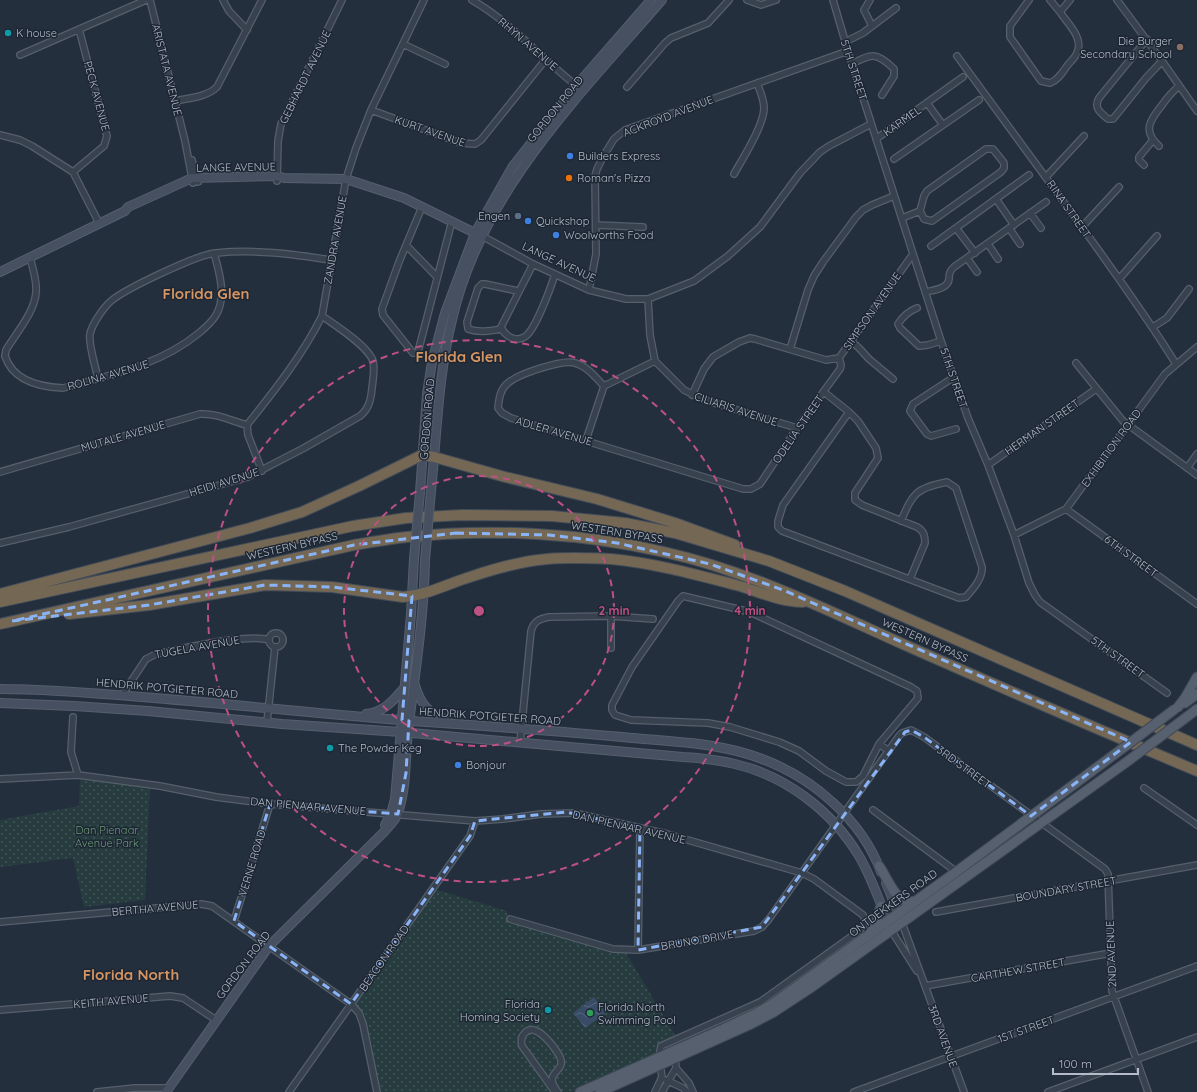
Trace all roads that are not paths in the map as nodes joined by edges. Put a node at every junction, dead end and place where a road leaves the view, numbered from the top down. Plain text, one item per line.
1 (146, 0) edge
2 (150, 0) edge
3 (223, 0) edge
4 (262, 0) edge
5 (342, 0) edge
6 (424, 0) edge
7 (472, 0) edge
8 (487, 0) edge
9 (651, 0) edge
10 (662, 0) edge
11 (729, 0) edge
12 (747, 0) edge
13 (776, 0) edge
14 (833, 0) edge
15 (870, 0) edge
16 (1029, 0) edge
17 (1050, 0) edge
18 (1070, 0) edge
19 (1118, 0) edge
20 (482, 6) junction
21 (896, 8) dead end
22 (1060, 12) junction
23 (872, 26) junction
24 (79, 29) junction
25 (247, 30) junction
26 (1146, 39) junction
27 (845, 42) junction
28 (403, 44) junction
29 (848, 51) junction
30 (20, 55) dead end
31 (957, 56) dead end
32 (546, 59) junction
33 (1162, 61) junction
34 (445, 64) dead end
35 (852, 64) junction
36 (963, 77) dead end
37 (757, 83) junction
38 (576, 86) junction
39 (627, 86) dead end
40 (1178, 86) junction
41 (583, 91) junction
42 (882, 95) dead end
43 (979, 100) dead end
44 (175, 101) junction
45 (927, 103) junction
46 (371, 110) junction
47 (1197, 111) edge
48 (871, 124) junction
49 (943, 125) junction
50 (0, 136) edge
51 (1084, 136) dead end
52 (876, 139) junction
53 (1153, 140) junction
54 (1160, 146) dead end
55 (894, 159) dead end
56 (1144, 165) dead end
57 (73, 172) junction
58 (734, 174) dead end
59 (1029, 174) dead end
60 (1046, 177) junction
61 (279, 178) junction
62 (346, 179) junction
63 (195, 180) junction
64 (1119, 187) dead end
65 (894, 196) junction
66 (996, 199) junction
67 (1046, 202) dead end
68 (422, 207) junction
69 (920, 211) junction
70 (1030, 213) junction
71 (902, 218) junction
72 (452, 221) junction
73 (99, 223) junction
74 (596, 225) junction
75 (643, 227) dead end
76 (1011, 227) junction
77 (1082, 227) junction
78 (956, 228) junction
79 (1041, 228) dead end
80 (478, 235) junction
81 (1157, 236) dead end
82 (988, 244) junction
83 (1020, 244) dead end
84 (406, 245) junction
85 (931, 246) dead end
86 (214, 253) junction
87 (975, 253) junction
88 (913, 254) junction
89 (30, 258) junction
90 (968, 258) junction
91 (998, 259) dead end
92 (331, 260) junction
93 (533, 264) junction
94 (0, 272) edge
95 (977, 272) dead end
96 (555, 274) junction
97 (437, 277) junction
98 (1120, 279) junction
99 (1189, 289) dead end
100 (589, 290) junction
101 (518, 291) junction
102 (926, 292) junction
103 (648, 298) junction
104 (917, 308) dead end
105 (322, 316) junction
106 (1153, 327) junction
107 (502, 329) junction
108 (851, 341) junction
109 (941, 341) junction
110 (1197, 347) edge
111 (790, 349) junction
112 (2, 357) edge
113 (839, 358) junction
114 (655, 361) junction
115 (1076, 363) dead end
116 (1176, 364) junction
117 (954, 377) junction
118 (98, 378) junction
119 (893, 379) dead end
120 (604, 386) junction
121 (1096, 389) junction
122 (824, 392) junction
123 (692, 395) junction
124 (849, 412) junction
125 (247, 425) junction
126 (1128, 425) junction
127 (797, 428) junction
128 (956, 429) dead end
129 (586, 440) junction
130 (1197, 454) edge
131 (422, 455) junction
132 (434, 457) junction
133 (988, 465) junction
134 (1187, 468) junction
135 (262, 471) junction
136 (0, 472) edge
137 (1197, 475) edge
138 (743, 489) joint
139 (1066, 509) junction
140 (902, 521) junction
141 (1014, 535) junction
142 (0, 543) edge
143 (769, 561) junction
144 (910, 579) junction
145 (0, 594) edge
146 (424, 594) junction
147 (412, 596) junction
148 (0, 602) edge
149 (809, 602) junction
150 (1197, 604) edge
151 (611, 616) junction
152 (653, 620) dead end
153 (12, 622) junction
154 (0, 624) edge
155 (269, 640) junction
156 (275, 647) junction
157 (611, 648) dead end
158 (1197, 677) edge
159 (414, 682) junction
160 (404, 688) junction
161 (0, 689) edge
162 (1167, 693) dead end
163 (1197, 694) edge
164 (122, 695) junction
165 (0, 703) edge
166 (269, 708) junction
167 (1177, 708) junction
168 (1197, 709) edge
169 (343, 715) junction
170 (73, 717) dead end
171 (406, 720) junction
172 (267, 722) junction
173 (471, 724) junction
174 (521, 729) junction
175 (404, 733) junction
176 (520, 743) junction
177 (879, 744) junction
178 (1197, 745) edge
179 (889, 751) junction
180 (1197, 771) edge
181 (78, 775) junction
182 (0, 780) edge
183 (1144, 788) dead end
184 (270, 804) junction
185 (873, 810) dead end
186 (394, 814) junction
187 (843, 814) junction
188 (1031, 816) junction
189 (475, 821) junction
190 (1041, 822) junction
191 (836, 825) junction
192 (1197, 825) edge
193 (640, 828) junction
194 (1197, 865) edge
195 (879, 866) junction
196 (802, 872) junction
197 (956, 872) junction
198 (963, 879) junction
199 (1109, 881) junction
200 (915, 901) junction
201 (881, 906) junction
202 (936, 912) dead end
203 (510, 919) dead end
204 (900, 919) junction
205 (234, 921) junction
206 (0, 922) edge
207 (889, 926) junction
208 (871, 934) junction
209 (269, 946) junction
210 (638, 950) junction
211 (1111, 953) junction
212 (1197, 966) edge
213 (922, 980) junction
214 (925, 986) junction
215 (1113, 997) junction
216 (351, 1004) junction
217 (0, 1010) edge
218 (216, 1020) junction
219 (1197, 1037) edge
220 (951, 1056) junction
221 (659, 1057) junction
222 (675, 1059) junction
223 (1137, 1059) junction
224 (660, 1067) junction
225 (662, 1077) junction
226 (668, 1081) junction
227 (135, 1088) junction
228 (153, 1090) edge
229 (168, 1090) edge
230 (97, 1092) edge
231 (143, 1092) edge
232 (288, 1092) edge
233 (377, 1092) edge
234 (555, 1092) edge
235 (558, 1092) edge
236 (580, 1092) edge
237 (600, 1092) edge
238 (655, 1092) edge
239 (662, 1092) edge
240 (687, 1092) edge
241 (694, 1092) edge
242 (854, 1092) edge
243 (964, 1092) edge
244 (1048, 1092) edge
245 (1148, 1092) edge

1 - 24 street
2 - 44 street, ARISTATA AVENUE
3 - 25 street
4 - 25 street
5 - 61 street, GEBHARDT AVENUE
6 - 28 street, ZANDRA AVENUE
7 - 20 street, RHYN AVENUE
8 - 20 street
9 - 38 street, GORDON ROAD
10 - 41 street, GORDON ROAD
11 - 39 street
12 - 13 street
14 - 27 street, 5TH STREET
15 - 23 street
16 - 22 street
17 - 22 street
18 - 22 street
19 - 26 street
20 - 32 street, RHYN AVENUE
21 - 23 street
23 - 27 street
24 - 30 street
24 - 57 street, PECK AVENUE
25 - 44 street
26 - 33 street
26 - 33 street
27 - 29 street, 5TH STREET
28 - 34 street
28 - 46 street, ZANDRA AVENUE
29 - 35 street, 5TH STREET
29 - 37 street, ACKROYD AVENUE
31 - 60 street, RINA STREET
32 - 38 street, RHYN AVENUE
32 - 46 street, KURT AVENUE
33 - 40 street
35 - 42 street
35 - 48 street, 5TH STREET
36 - 45 street, KARMEL
37 - 58 street
37 - 74 street, ACKROYD AVENUE
38 - 41 street, RHYN AVENUE
38 - 80 street, GORDON ROAD
40 - 47 street
40 - 53 street
41 - 80 street, GORDON ROAD
43 - 49 street
44 - 63 street, ARISTATA AVENUE
45 - 49 street, KARMEL
45 - 52 street, KARMEL
46 - 62 street, ZANDRA AVENUE
48 - 52 street, 5TH STREET
48 - 103 street, LANGE AVENUE
49 - 55 street
50 - 57 street
51 - 60 street
52 - 65 street, 5TH STREET
53 - 54 street
53 - 56 street
57 - 73 street
59 - 66 street
60 - 77 street, RINA STREET
61 - 62 street, LANGE AVENUE
61 - 63 street, LANGE AVENUE
62 - 68 street, LANGE AVENUE
62 - 92 street, ZANDRA AVENUE
63 - 73 street, LANGE AVENUE
64 - 77 street
65 - 71 street, 5TH STREET
65 - 111 street
66 - 76 street
66 - 78 street
67 - 70 street
68 - 72 street, LANGE AVENUE
68 - 84 street
69 - 69 street
69 - 71 street
70 - 76 street
70 - 79 street
71 - 88 street, 5TH STREET
72 - 80 street, LANGE AVENUE
72 - 97 street
73 - 89 street, LANGE AVENUE
74 - 75 street
74 - 100 street, ACKROYD AVENUE
76 - 82 street
76 - 83 street
77 - 98 street, RINA STREET
78 - 85 street
78 - 87 street
80 - 93 street, LANGE AVENUE
80 - 131 street, GORDON ROAD
80 - 132 street, GORDON ROAD
81 - 98 street
82 - 87 street
82 - 91 street
84 - 97 street
84 - 97 street
86 - 92 street
86 - 118 street
86 - 118 street, ROLINA AVENUE
87 - 90 street
88 - 102 street, 5TH STREET
88 - 108 street, SIMPSON AVENUE
89 - 94 street, LANGE AVENUE
89 - 112 street
90 - 95 street
90 - 102 street
92 - 105 street, ZANDRA AVENUE
93 - 96 street, LANGE AVENUE
93 - 101 street
96 - 100 street, LANGE AVENUE
96 - 107 street
98 - 106 street, RINA STREET
99 - 106 street
100 - 103 street, LANGE AVENUE
101 - 107 street
101 - 107 street
102 - 109 street, 5TH STREET
103 - 114 street
104 - 109 street
105 - 125 street, ZANDRA AVENUE
105 - 135 street, HEIDI AVENUE
106 - 116 street, RINA STREET
108 - 113 street, SIMPSON AVENUE
108 - 119 street
109 - 117 street, 5TH STREET
110 - 116 street, EXHIBITION ROAD
111 - 113 street, SIMPSON AVENUE
111 - 123 street
112 - 118 street, ROLINA AVENUE
113 - 122 street, ODELIA STREET
114 - 120 street
114 - 123 street, CILIARIS AVENUE
115 - 121 street
116 - 126 street, EXHIBITION ROAD
117 - 128 street
117 - 133 street, 5TH STREET
120 - 129 street
120 - 129 street, ADLER AVENUE
121 - 126 street
121 - 133 street, HERMAN STREET
122 - 124 street
122 - 127 street, ODELIA STREET
123 - 127 street, CILIARIS AVENUE
124 - 140 street
124 - 144 street
125 - 135 street
125 - 136 street, MUTALE AVENUE
126 - 134 street
126 - 139 street, EXHIBITION ROAD
127 - 138 street, ODELIA STREET
129 - 138 street, ADLER AVENUE
130 - 134 street
131 - 132 highway
131 - 145 highway
131 - 147 street, GORDON ROAD, bridge
132 - 143 highway
132 - 146 street, GORDON ROAD, bridge
133 - 141 street, 5TH STREET
134 - 137 street
135 - 142 street, HEIDI AVENUE
139 - 141 street, EXHIBITION ROAD
139 - 150 street, 6TH STREET
140 - 144 street
140 - 144 street
141 - 162 street, 5TH STREET
143 - 148 highway, WESTERN BYPASS
143 - 178 highway, WESTERN BYPASS
146 - 147 highway
146 - 149 highway
146 - 159 street, GORDON ROAD
147 - 153 highway
147 - 160 street, GORDON ROAD
149 - 153 highway, WESTERN BYPASS
149 - 180 highway, WESTERN BYPASS
151 - 152 street
151 - 157 street
151 - 174 street
153 - 154 highway, WESTERN BYPASS
155 - 156 street
155 - 156 street, TUGELA AVENUE
155 - 164 street, TUGELA AVENUE
156 - 166 street, TUGELA AVENUE
158 - 167 main road
159 - 171 street, GORDON ROAD
159 - 173 street
160 - 169 street
160 - 171 street, GORDON ROAD
161 - 164 street, HENDRIK POTGIETER ROAD
163 - 167 main road, ONTDEKKERS ROAD
164 - 166 street, HENDRIK POTGIETER ROAD
165 - 172 street
166 - 169 street, HENDRIK POTGIETER ROAD
166 - 172 street, TUGELA AVENUE
167 - 188 main road, ONTDEKKERS ROAD, bridge
168 - 190 main road, ONTDEKKERS ROAD, bridge
169 - 171 street, HENDRIK POTGIETER ROAD
170 - 181 street
171 - 173 street, HENDRIK POTGIETER ROAD
171 - 175 street, GORDON ROAD
172 - 175 street
173 - 174 street, HENDRIK POTGIETER ROAD
174 - 176 street
174 - 187 street, HENDRIK POTGIETER ROAD
175 - 176 street
175 - 186 street, GORDON ROAD
176 - 191 street
177 - 177 street
177 - 179 street
179 - 187 street, 3RD STREET
179 - 188 street, 3RD STREET
181 - 182 street, DAN PIENAAR AVENUE
181 - 184 street, DAN PIENAAR AVENUE
183 - 192 street
184 - 186 street, DAN PIENAAR AVENUE
184 - 205 street, VERNE ROAD
185 - 197 street
186 - 189 street, DAN PIENAAR AVENUE
186 - 209 street, GORDON ROAD
187 - 191 street, 3RD STREET
187 - 195 street, HENDRIK POTGIETER ROAD
188 - 190 street, 3RD STREET
188 - 197 main road, ONTDEKKERS ROAD
189 - 193 street, DAN PIENAAR AVENUE
189 - 216 street, BEACON ROAD
190 - 198 main road, ONTDEKKERS ROAD
190 - 199 street, 3RD STREET
191 - 196 street, BRUNO DRIVE
191 - 201 street
193 - 196 street, DAN PIENAAR AVENUE
193 - 210 street
194 - 199 street, BOUNDARY STREET
195 - 200 main road
195 - 204 street, HENDRIK POTGIETER ROAD
196 - 210 street, BRUNO DRIVE
196 - 221 street, DAN PIENAAR AVENUE
197 - 198 street
197 - 200 main road, ONTDEKKERS ROAD
198 - 204 main road, ONTDEKKERS ROAD
199 - 202 street, BOUNDARY STREET
199 - 211 street, 2ND AVENUE
200 - 204 main road, ONTDEKKERS ROAD
201 - 207 street
201 - 208 main road
203 - 210 street, BRUNO DRIVE
204 - 207 main road, ONTDEKKERS ROAD
204 - 213 street, 3RD AVENUE
205 - 206 street, BERTHA AVENUE
205 - 209 street, BERTHA AVENUE
207 - 208 main road, ONTDEKKERS ROAD
207 - 213 street, 3RD AVENUE
207 - 222 main road, ONTDEKKERS ROAD
208 - 222 main road, ONTDEKKERS ROAD
209 - 216 street, BERTHA AVENUE
209 - 218 street, GORDON ROAD
211 - 214 street, CARTHEW STREET
211 - 215 street, 2ND AVENUE
212 - 215 street, 1ST STREET
213 - 214 street, 3RD AVENUE
214 - 220 street, 3RD AVENUE
215 - 220 street, 1ST STREET
215 - 223 street, 2ND AVENUE
216 - 232 street, BEACON ROAD
216 - 233 street
217 - 218 street, KEITH AVENUE
218 - 229 street, GORDON ROAD
219 - 223 street
220 - 242 street, 1ST STREET
220 - 243 street, 3RD AVENUE
221 - 222 main road, ONTDEKKERS ROAD
221 - 224 street
221 - 236 main road, ONTDEKKERS ROAD
222 - 224 main road, ONTDEKKERS ROAD
222 - 226 street
222 - 241 street
223 - 244 street
223 - 245 street, 2ND AVENUE
224 - 225 street
224 - 237 main road, ONTDEKKERS ROAD
225 - 226 street
225 - 238 street
226 - 239 street
226 - 240 street
227 - 228 street
227 - 230 street
227 - 231 street
228 - 229 street
234 - 235 street

